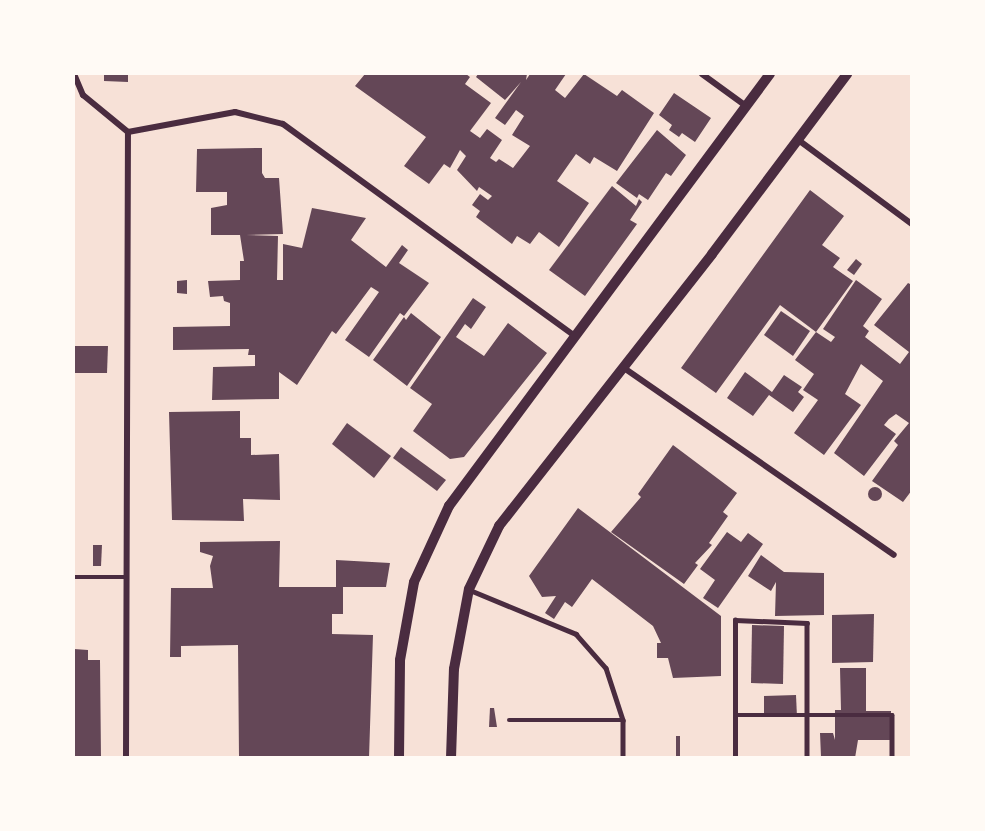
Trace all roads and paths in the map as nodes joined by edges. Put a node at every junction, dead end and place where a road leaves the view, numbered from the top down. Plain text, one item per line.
1 (74, 74) edge
2 (702, 74) edge
3 (770, 74) edge
4 (847, 74) edge
5 (746, 106) junction
6 (129, 132) junction
7 (797, 139) junction
8 (912, 224) edge
9 (575, 336) junction
10 (624, 368) junction
11 (894, 555) dead end
12 (74, 577) edge
13 (126, 577) junction
14 (469, 589) junction
15 (735, 715) junction
16 (807, 715) junction
17 (509, 720) dead end
18 (623, 720) junction
19 (126, 758) edge
20 (399, 758) edge
21 (451, 758) edge
22 (623, 758) edge
23 (735, 758) edge
24 (807, 758) edge
25 (892, 758) edge

1 - 6 street
2 - 5 street
3 - 5 street
4 - 7 street
5 - 9 street
6 - 9 street
6 - 13 street
7 - 8 street
7 - 10 street
9 - 20 street
10 - 11 street
10 - 14 street
12 - 13 lane
13 - 19 street
14 - 18 lane
14 - 21 street
15 - 16 lane
15 - 16 lane
15 - 23 lane
16 - 24 lane
16 - 25 lane
17 - 18 lane
18 - 22 lane

